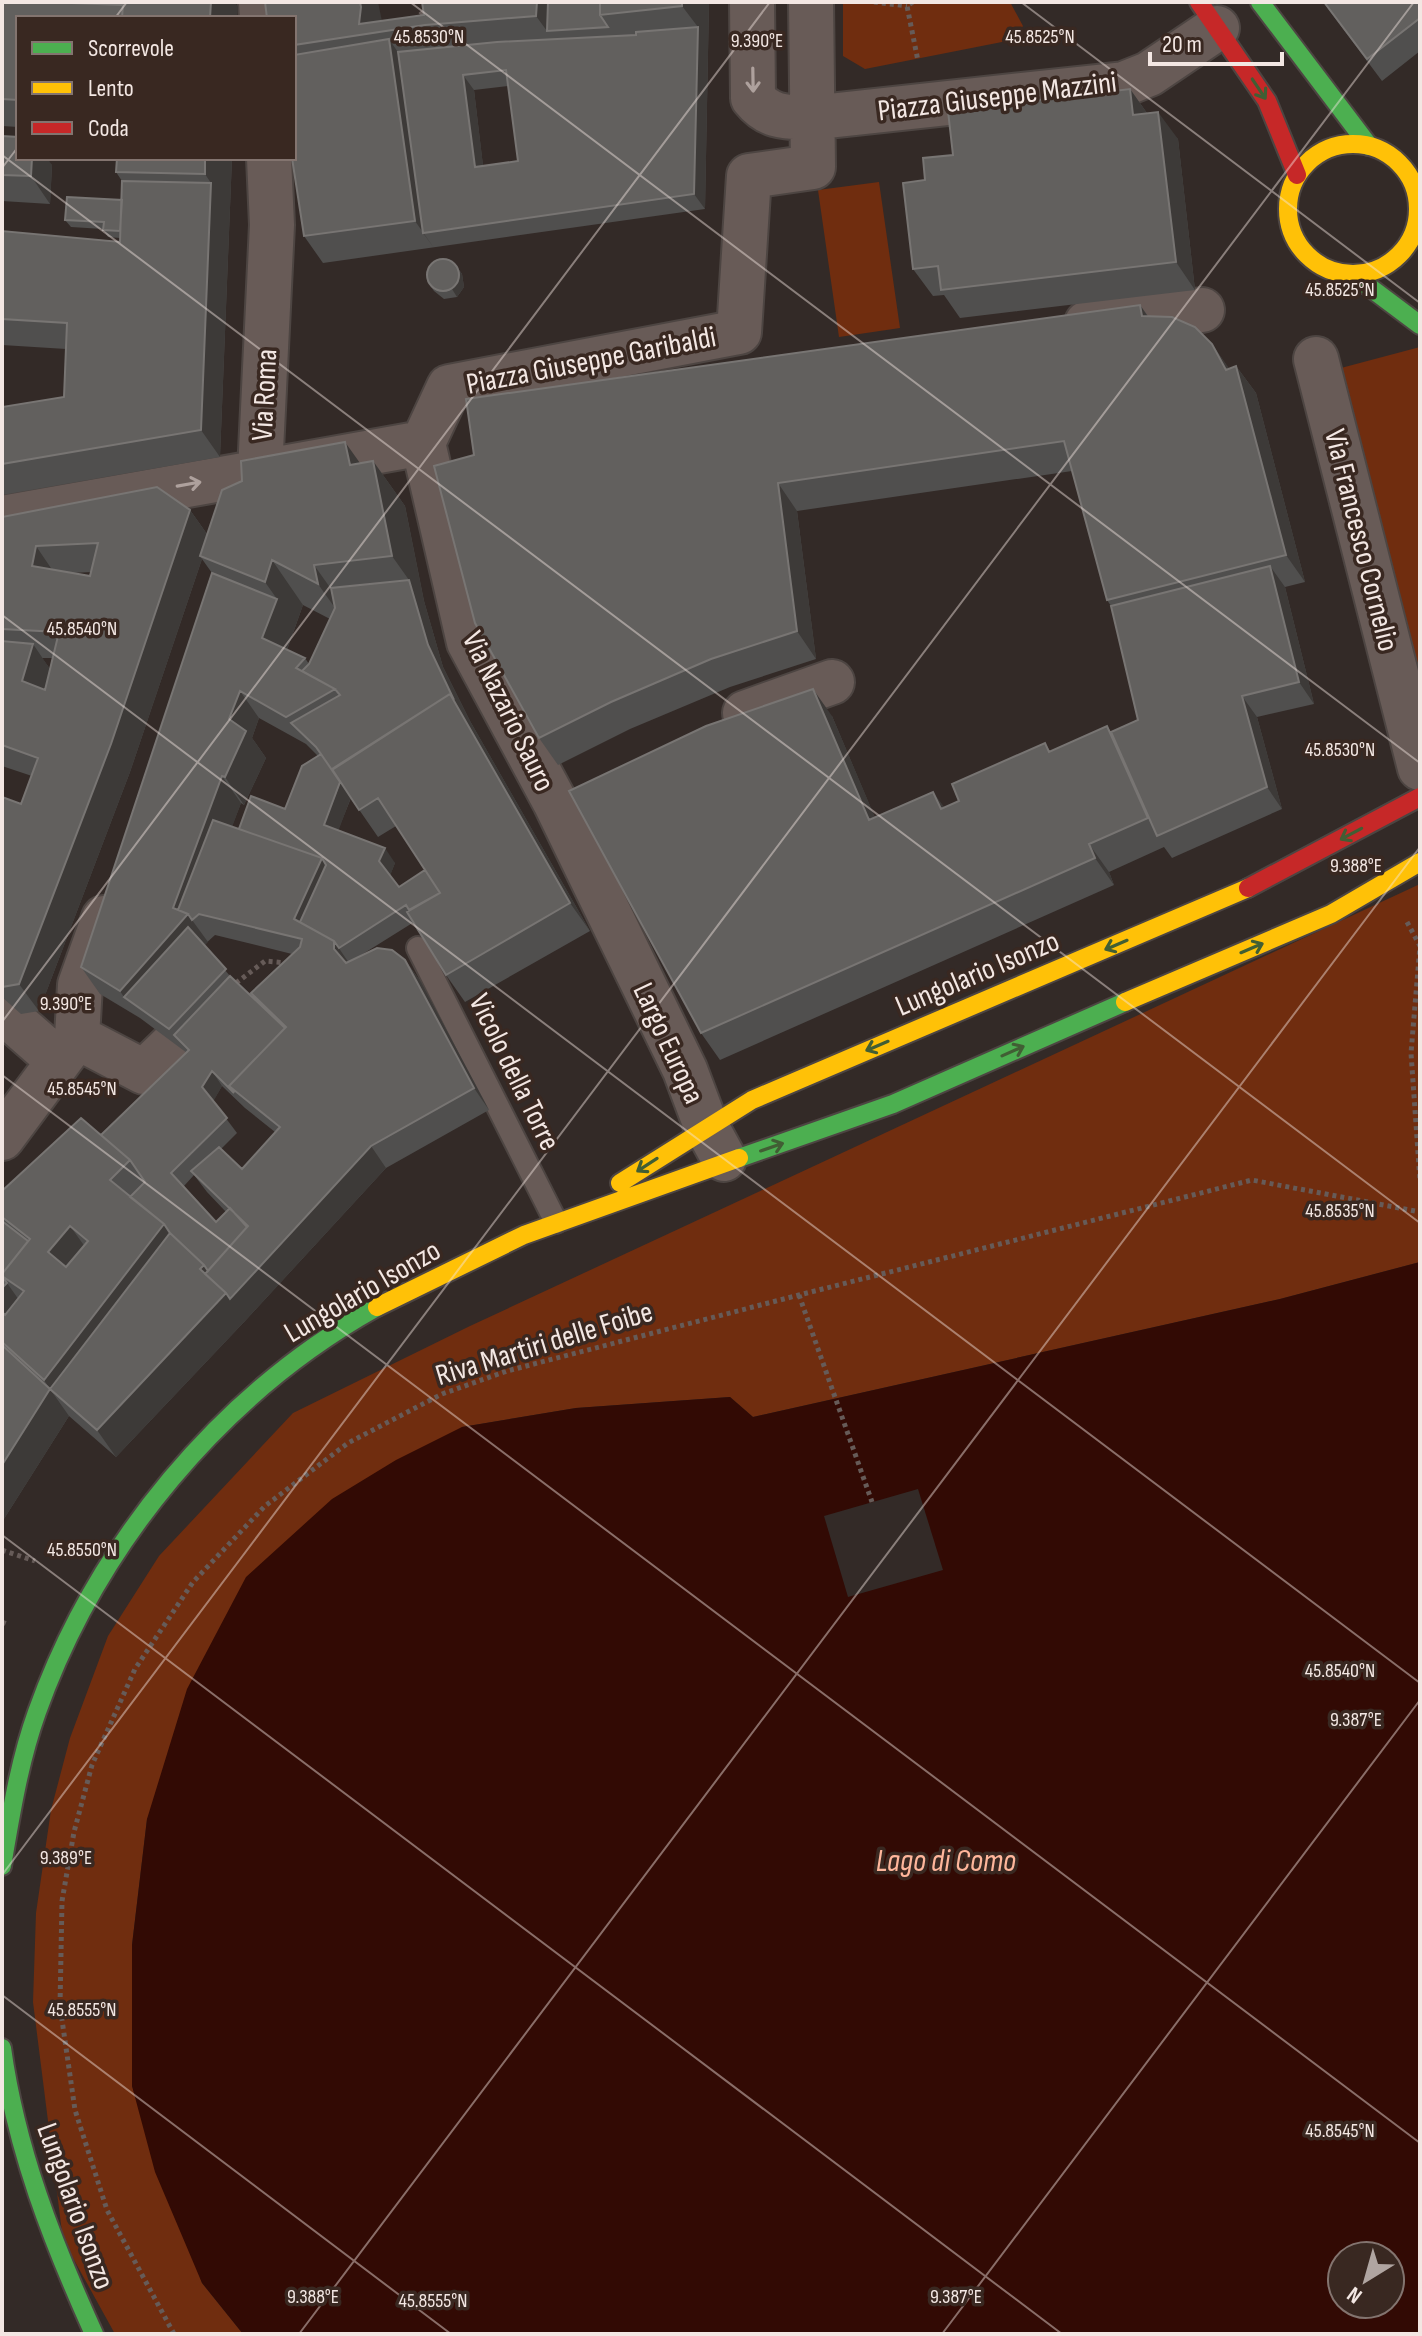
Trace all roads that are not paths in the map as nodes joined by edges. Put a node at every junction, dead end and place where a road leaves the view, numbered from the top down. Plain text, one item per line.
1 (752, 2) edge
2 (811, 2) edge
3 (1260, 2) edge
4 (1208, 15) edge
5 (810, 118) junction
6 (1369, 146) junction
7 (1420, 150) edge
8 (269, 160) edge
9 (1402, 166) junction
10 (1297, 175) junction
11 (1419, 216) edge
12 (1352, 274) junction
13 (1202, 310) dead end
14 (1420, 325) edge
15 (1052, 327) edge
16 (1316, 359) dead end
17 (423, 443) junction
18 (260, 471) junction
19 (2, 518) edge
20 (233, 551) edge
21 (832, 682) dead end
22 (709, 726) edge
23 (1420, 768) edge
24 (597, 781) edge
25 (1420, 797) edge
26 (555, 802) junction
27 (1420, 862) edge
28 (117, 882) edge
29 (613, 923) joint
30 (418, 948) edge
31 (2, 1011) edge
32 (174, 1043) edge
33 (68, 1049) junction
34 (2, 1138) edge
35 (716, 1144) junction
36 (561, 1220) junction
37 (2, 1866) edge
38 (2, 2048) edge
39 (94, 2334) edge

1 -> 5 street, Piazza Giuseppe Mazzini
2 - 5 street
3 - 6 main road
4 - 5 street, Piazza Giuseppe Mazzini
4 -> 10 main road
5 - 17 street, Piazza Giuseppe Garibaldi
6 - 9 main road
6 - 10 main road
7 - 9 main road
8 - 18 street, Via Roma
9 - 11 main road
10 - 12 main road
11 - 12 main road
12 - 14 main road
13 - 15 street
16 - 23 street, Via Francesco Cornelio
17 - 18 street
17 - 26 street, Via Nazario Sauro
19 -> 18 street
18 - 20 street, Via Roma
21 - 22 street
24 - 26 street
25 -> 35 main road, Lungolario Isonzo
26 - 29 street, Via Nazario Sauro
35 -> 27 main road, Lungolario Isonzo
28 - 33 street
29 - 35 street, Largo Europa
30 - 36 lane, Vicolo della Torre
31 - 33 street
32 - 33 street
33 - 34 street
35 -> 36 main road, Lungolario Isonzo
35 - 36 main road, Lungolario Isonzo
36 - 37 main road, Lungolario Isonzo
38 - 39 main road, Lungolario Isonzo

